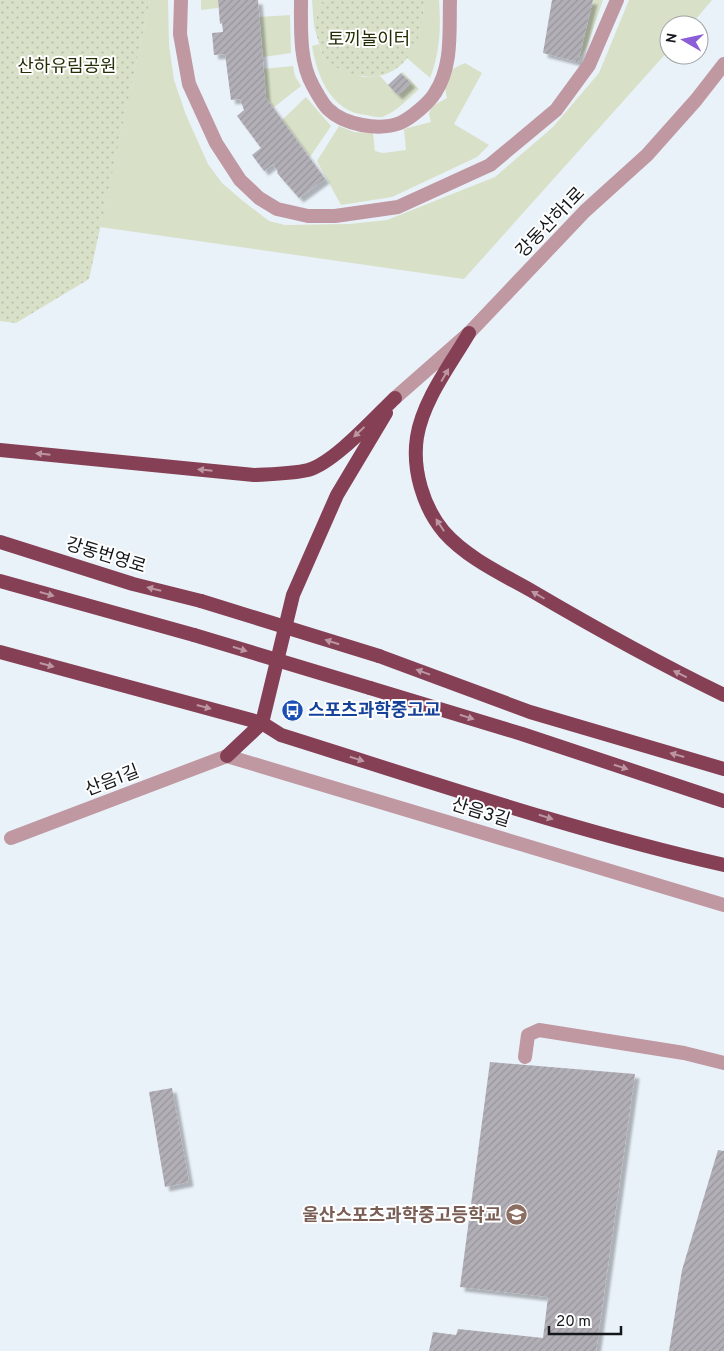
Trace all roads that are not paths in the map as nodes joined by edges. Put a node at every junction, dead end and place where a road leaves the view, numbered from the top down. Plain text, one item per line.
1 (181, 0) edge
2 (301, 0) edge
3 (450, 0) edge
4 (618, 0) edge
5 (724, 64) edge
6 (469, 333) junction
7 (394, 398) junction
8 (0, 450) edge
9 (0, 542) edge
10 (0, 581) edge
11 (0, 652) edge
12 (724, 695) edge
13 (262, 723) junction
14 (227, 756) junction
15 (724, 769) edge
16 (724, 801) edge
17 (11, 838) dead end
18 (724, 865) edge
19 (724, 906) edge
20 (525, 1057) dead end
21 (724, 1063) edge

1 - 4 street
2 - 3 street
5 - 6 street, 강동산하1로
6 - 7 street, 강동산하1로
12 -> 6 highway
7 -> 8 highway
7 - 13 highway
15 -> 9 highway, 강동번영로, bridge
10 -> 16 highway, bridge
11 -> 13 highway
13 - 14 highway
13 -> 18 highway
14 - 17 street, 산음1길
14 - 19 street, 산음3길
20 - 21 street

